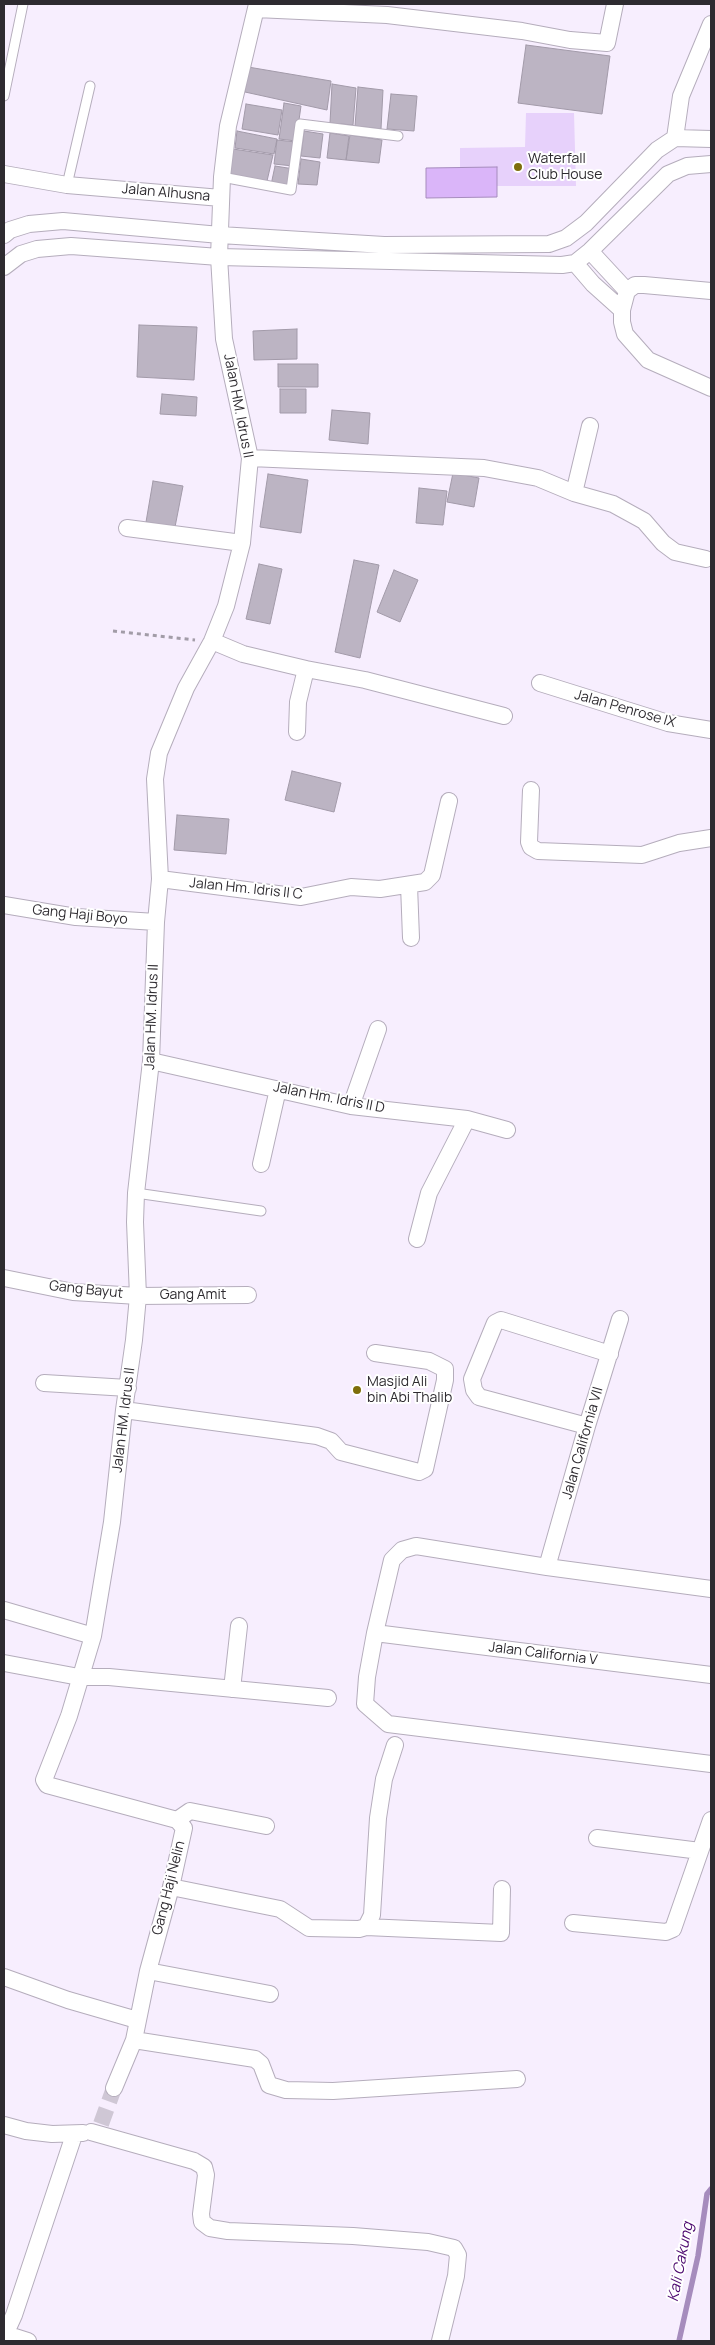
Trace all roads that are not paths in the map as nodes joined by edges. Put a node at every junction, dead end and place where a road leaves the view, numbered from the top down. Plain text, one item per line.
1 (23, 4) edge
2 (615, 4) edge
3 (257, 6) edge
4 (711, 24) edge
5 (90, 86) dead end
6 (4, 96) edge
7 (398, 136) dead end
8 (675, 138) junction
9 (711, 139) edge
10 (711, 164) edge
11 (4, 174) edge
12 (222, 177) junction
13 (67, 185) junction
14 (221, 198) junction
15 (4, 235) edge
16 (220, 235) junction
17 (590, 251) junction
18 (219, 257) junction
19 (575, 263) junction
20 (4, 267) edge
21 (627, 291) junction
22 (711, 292) edge
23 (622, 310) junction
24 (711, 388) edge
25 (590, 426) dead end
26 (250, 458) junction
27 (574, 493) junction
28 (127, 528) dead end
29 (242, 543) junction
30 (706, 558) dead end
31 (212, 641) junction
32 (306, 669) junction
33 (540, 683) dead end
34 (504, 716) dead end
35 (711, 730) edge
36 (297, 732) dead end
37 (531, 790) dead end
38 (449, 801) dead end
39 (711, 838) edge
40 (160, 879) junction
41 (409, 886) junction
42 (4, 905) edge
43 (156, 922) junction
44 (411, 938) dead end
45 (378, 1029) dead end
46 (152, 1061) junction
47 (278, 1089) junction
48 (351, 1106) junction
49 (467, 1119) junction
50 (508, 1130) dead end
51 (261, 1164) dead end
52 (136, 1193) junction
53 (261, 1211) dead end
54 (417, 1240) dead end
55 (4, 1278) edge
56 (248, 1295) dead end
57 (138, 1296) junction
58 (620, 1318) dead end
59 (375, 1353) dead end
60 (610, 1354) junction
61 (44, 1384) dead end
62 (128, 1388) junction
63 (124, 1410) junction
64 (587, 1426) junction
65 (547, 1567) junction
66 (711, 1589) edge
67 (4, 1610) edge
68 (239, 1626) dead end
69 (375, 1633) junction
70 (93, 1636) junction
71 (4, 1662) edge
72 (711, 1675) edge
73 (79, 1677) junction
74 (232, 1689) junction
75 (328, 1698) dead end
76 (395, 1745) dead end
77 (711, 1764) edge
78 (47, 1785) joint
79 (177, 1820) junction
80 (711, 1820) edge
81 (266, 1826) dead end
82 (597, 1838) dead end
83 (700, 1851) junction
84 (171, 1887) junction
85 (502, 1889) dead end
86 (573, 1923) dead end
87 (366, 1927) junction
88 (148, 1970) junction
89 (4, 1977) edge
90 (270, 1994) dead end
91 (137, 2020) junction
92 (134, 2040) junction
93 (517, 2079) dead end
94 (114, 2088) tunnel mouth
95 (4, 2125) edge
96 (74, 2135) junction
97 (5, 2336) edge
98 (28, 2341) edge
99 (440, 2341) edge

1 - 6 lane
2 - 3 street
3 - 12 street, Jalan Alhusna
4 - 8 street
5 - 13 lane
7 - 12 lane
8 - 9 street
8 - 16 street
10 - 17 street
11 - 13 street, Jalan Alhusna
12 - 14 street, Jalan Alhusna
13 - 14 street, Jalan Alhusna
14 - 16 street, Jalan HM. Idrus II
15 - 16 street
16 - 18 street, Jalan HM. Idrus II
17 - 19 street
17 - 21 street
18 - 19 street
18 - 20 street
18 - 26 street, Jalan HM. Idrus II
19 - 23 street
21 - 22 street
21 - 23 street
23 - 24 street
25 - 27 street
26 - 27 street
26 - 29 street, Jalan HM. Idrus II
27 - 30 street
28 - 29 street
29 - 31 street, Jalan HM. Idrus II
31 - 32 street
31 - 40 street, Jalan HM. Idrus II
32 - 34 street
32 - 36 street
33 - 35 street, Jalan Penrose IX
37 - 39 street
38 - 41 street, Jalan Hm. Idris II C
40 - 41 street, Jalan Hm. Idris II C
40 - 43 street, Jalan HM. Idrus II
41 - 44 street
42 - 43 street, Gang Haji Boyo
43 - 46 street, Jalan HM. Idrus II
45 - 48 street
46 - 47 street, Jalan Hm. Idris II D
46 - 52 street, Jalan HM. Idrus II
47 - 48 street, Jalan Hm. Idris II D
47 - 51 street
48 - 49 street, Jalan Hm. Idris II D
49 - 50 street, Jalan Hm. Idris II D
49 - 54 street
52 - 53 lane
52 - 57 street, Jalan HM. Idrus II
55 - 57 street, Gang Bayut
56 - 57 street, Gang Amit
57 - 62 street, Jalan HM. Idrus II
58 - 60 street, Jalan California VII
59 - 63 street
60 - 64 street, Jalan California VII
60 - 64 street
61 - 62 street
62 - 63 street, Jalan HM. Idrus II
63 - 70 street, Jalan HM. Idrus II
64 - 65 street, Jalan California VII
65 - 66 street
65 - 69 street
67 - 70 street
68 - 74 street
69 - 72 street, Jalan California V
69 - 77 street
70 - 73 street, Jalan HM. Idrus II
71 - 73 street
73 - 74 street
73 - 78 street, Jalan HM. Idrus II
74 - 75 street
76 - 87 street
78 - 79 street, Gang Haji Nelin
79 - 81 street
79 - 84 street, Gang Haji Nelin
80 - 83 street
82 - 83 street
83 - 86 street
84 - 87 street
84 - 88 street, Gang Haji Nelin
85 - 87 street
88 - 90 street
88 - 91 street, Gang Haji Nelin
89 - 91 street
91 - 92 street, Gang Haji Nelin
92 - 93 street
92 - 94 street, Gang Haji Nelin
95 - 96 street
96 - 97 street
96 - 99 street
97 - 98 street

